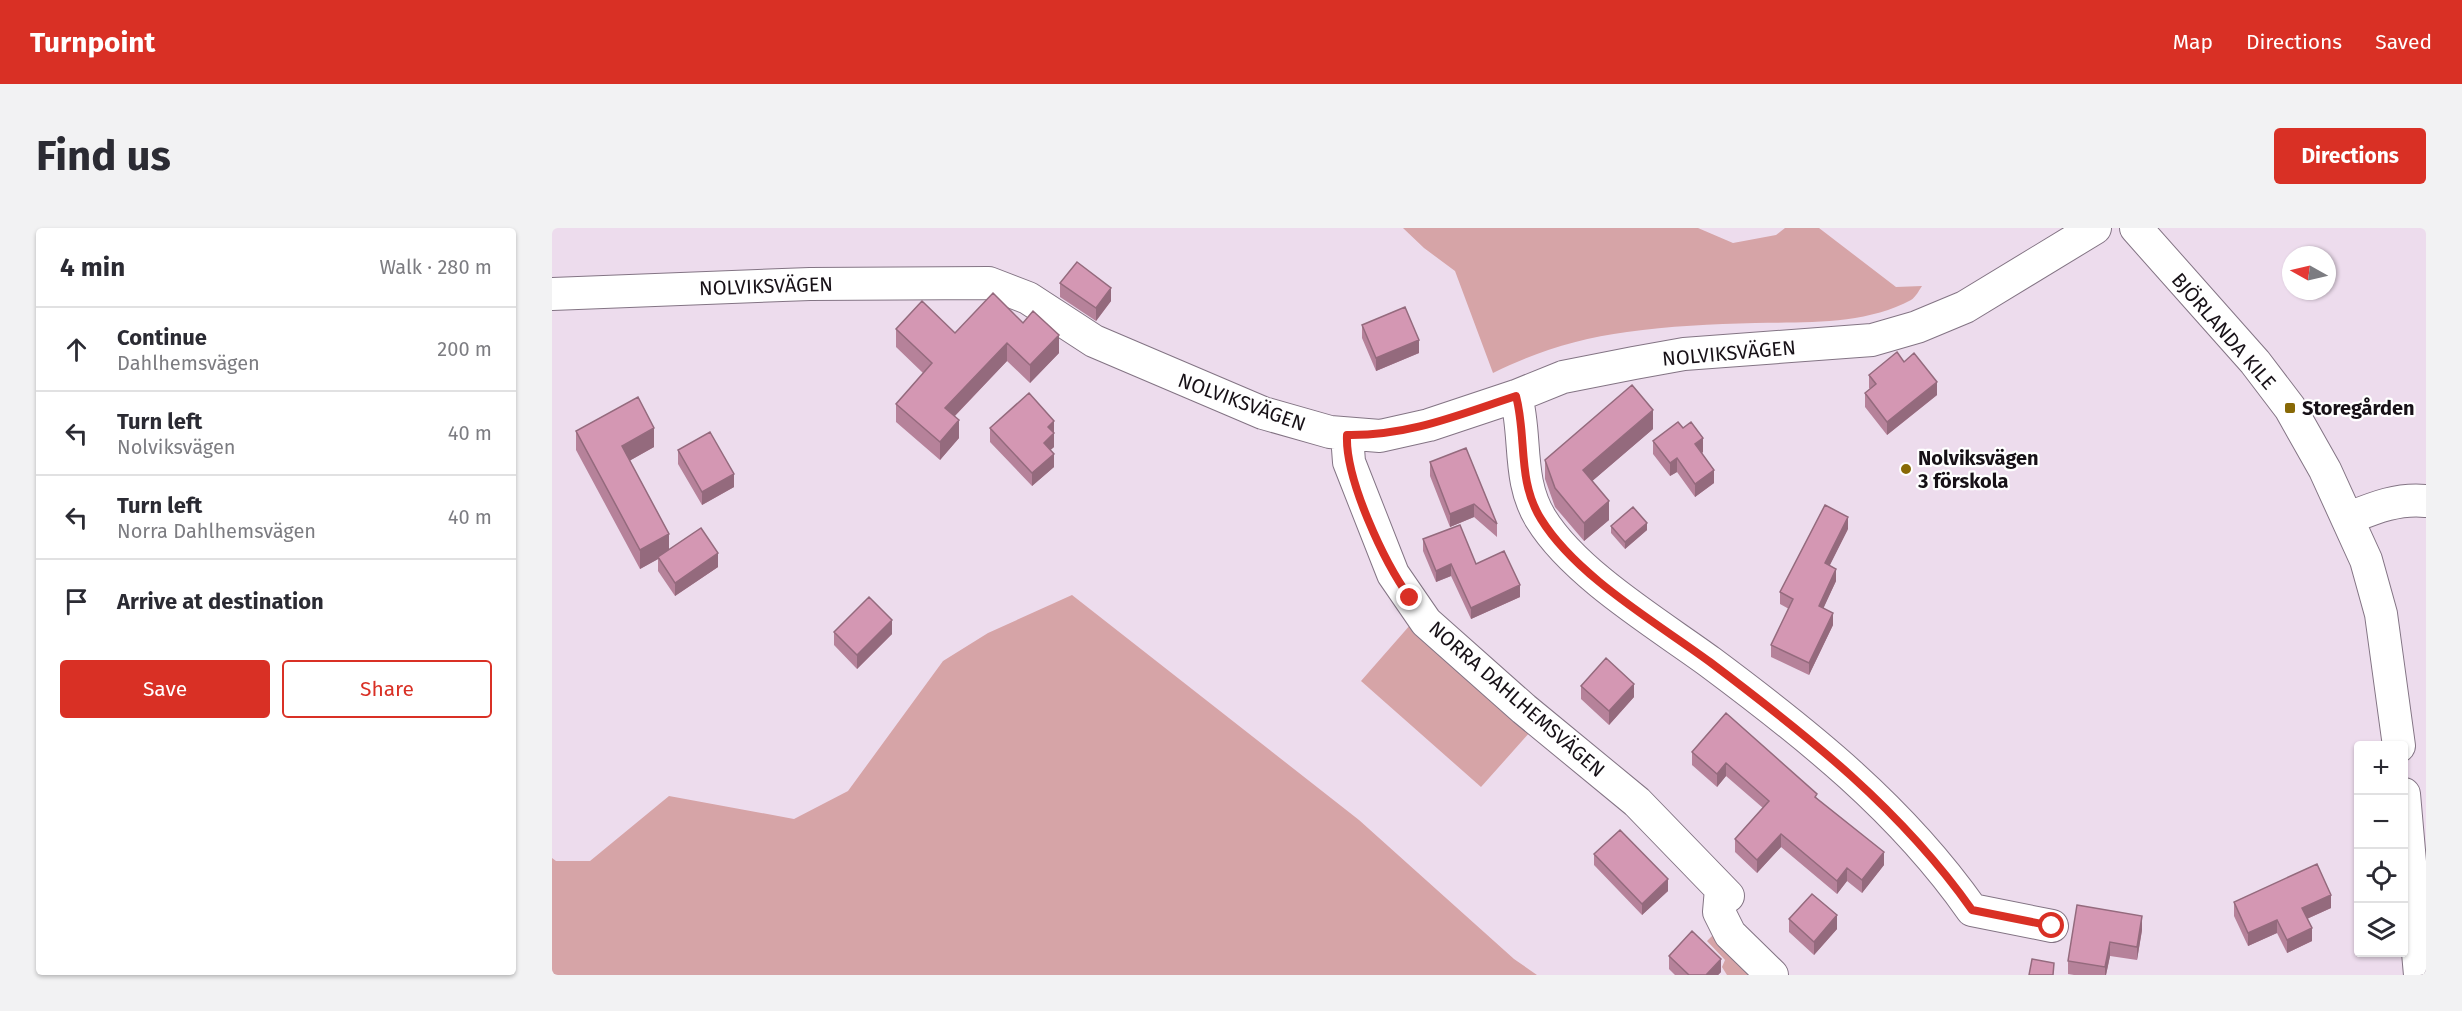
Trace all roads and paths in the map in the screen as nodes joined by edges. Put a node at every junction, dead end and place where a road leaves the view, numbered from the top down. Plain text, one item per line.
1 (2095, 228) edge
2 (2136, 228) edge
3 (552, 294) edge
4 (1516, 396) junction
5 (1347, 435) junction
6 (2426, 501) edge
7 (2349, 518) junction
8 (2398, 741) edge
9 (2403, 795) edge
10 (2052, 926) dead end
11 (1773, 975) edge
12 (2420, 975) edge

1 - 4 street, NOLVIKSVÄGEN
2 - 7 street, BJÖRLANDA KILE
3 - 5 street, NOLVIKSVÄGEN
4 - 5 street, NOLVIKSVÄGEN
4 - 10 street
5 - 11 street, NORRA DAHLHEMSVÄGEN
6 - 7 street
7 - 8 street, BJÖRLANDA KILE
9 - 12 street

